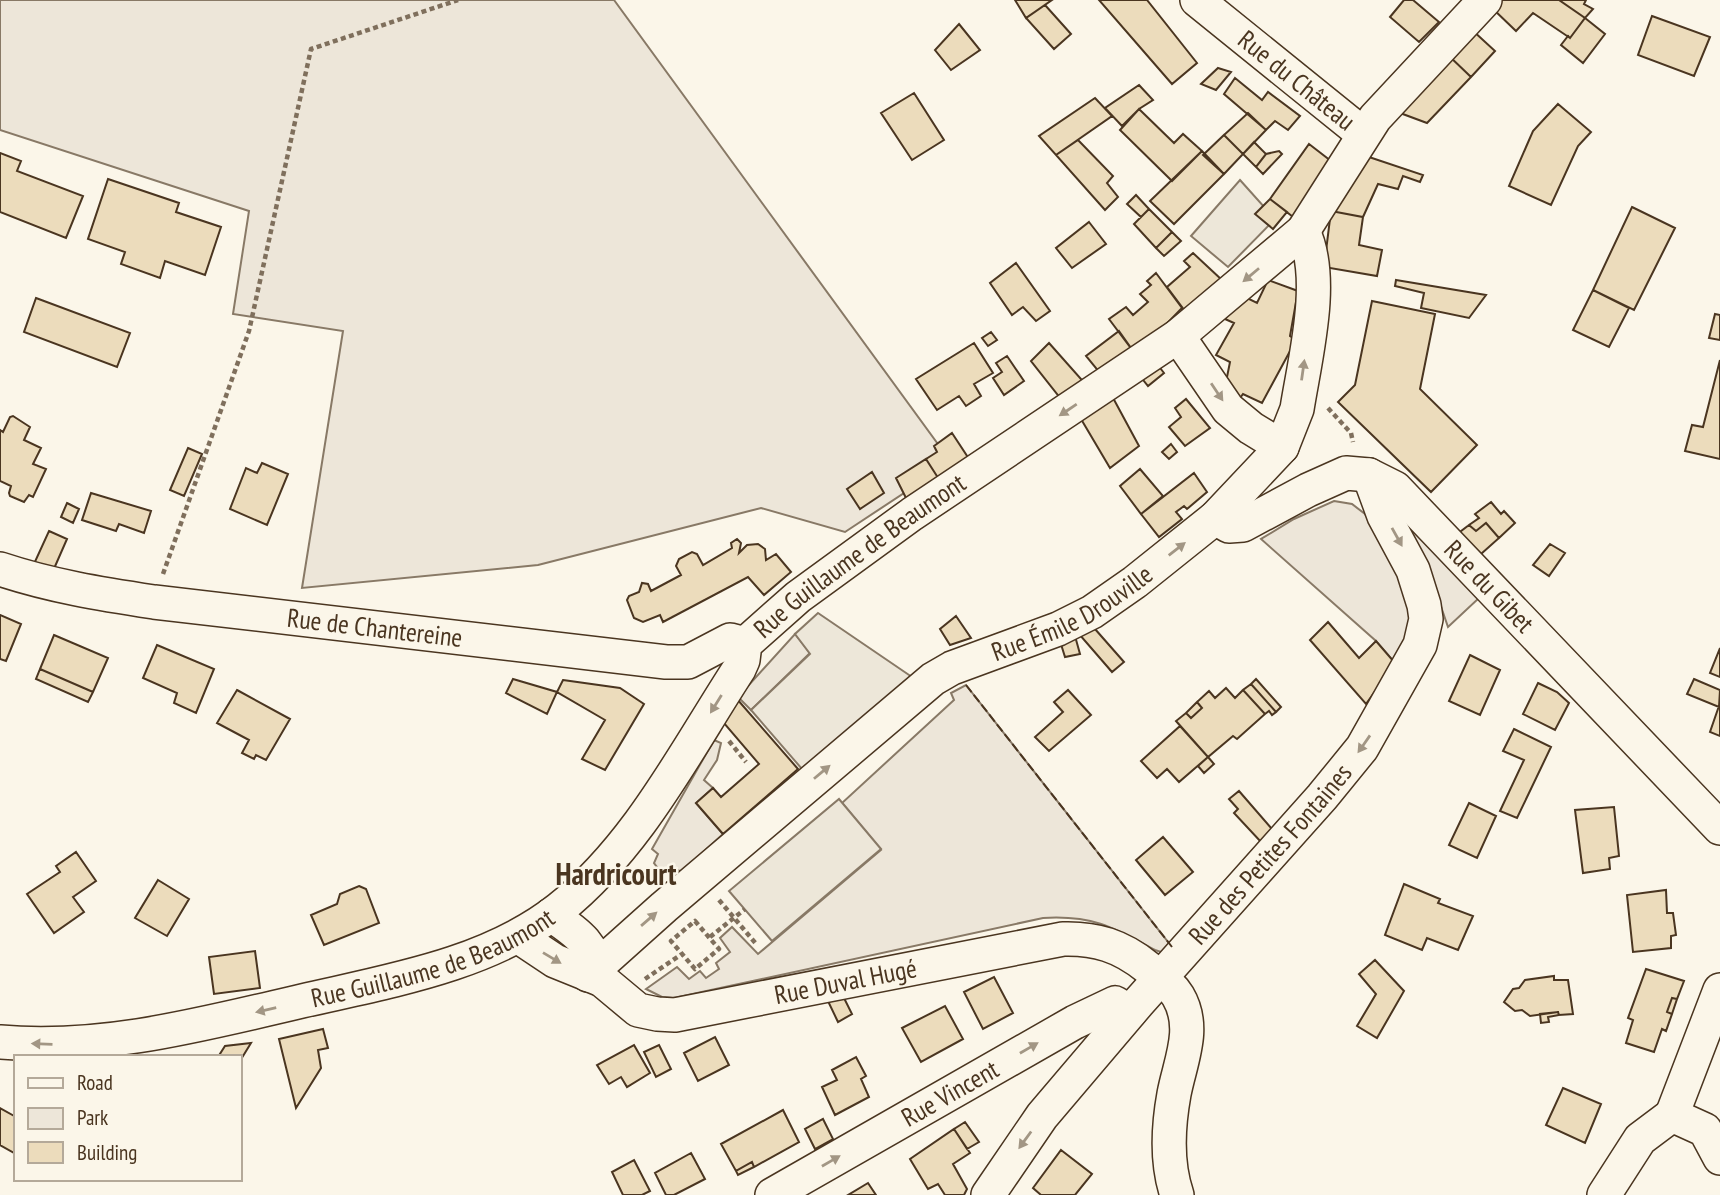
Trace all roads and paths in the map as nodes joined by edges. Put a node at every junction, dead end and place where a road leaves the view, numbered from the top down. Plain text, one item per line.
1 (458, 0) edge
2 (1197, 0) edge
3 (1485, 0) edge
4 (1363, 134) junction
5 (1303, 231) junction
6 (1178, 336) junction
7 (1321, 400) dead end
8 (1351, 433) dead end
9 (1282, 447) junction
10 (1369, 475) junction
11 (1215, 519) junction
12 (0, 569) edge
13 (154, 602) junction
14 (745, 644) junction
15 (1720, 828) edge
16 (699, 876) junction
17 (745, 909) dead end
18 (551, 915) junction
19 (734, 917) junction
20 (519, 937) junction
21 (709, 937) junction
22 (1099, 941) junction
23 (757, 945) dead end
24 (682, 954) junction
25 (1160, 978) junction
26 (602, 979) junction
27 (1720, 990) edge
28 (1134, 1007) junction
29 (0, 1042) edge
30 (1672, 1115) junction
31 (1720, 1158) edge
32 (1611, 1182) edge
33 (772, 1195) edge
34 (988, 1195) edge
35 (1177, 1195) edge

1 - 13 path
2 - 4 street, Rue du Château
3 - 4 street
4 - 5 street
5 -> 6 street, Rue Guillaume de Beaumont
9 -> 5 street, Rue Émile Drouville
6 -> 9 street
6 -> 14 street, Rue Guillaume de Beaumont
7 - 8 path
9 - 11 street, Rue Émile Drouville
10 - 11 street
10 - 15 street, Rue du Gibet
10 -> 25 street, Rue des Petites Fontaines
16 -> 11 street, Rue Émile Drouville
12 - 13 street, Rue de Chantereine
13 - 14 street, Rue de Chantereine
14 -> 18 street, Rue Guillaume de Beaumont
16 - 19 path
26 -> 16 street, Rue Émile Drouville
17 - 19 path
18 - 20 street, Rue Guillaume de Beaumont
18 - 26 street
19 - 21 path
19 - 23 path
20 -> 26 street, Rue Duval Hugé
20 -> 29 street, Rue Guillaume de Beaumont
21 - 24 path
21 - 24 path
22 - 25 street, Rue Duval Hugé
22 - 26 street, Rue Duval Hugé
22 - 28 street
24 - 26 path
25 - 28 street, Rue des Petites Fontaines
25 - 35 street, Rue Duval Hugé
27 - 30 street
33 -> 28 street, Rue Vincent
28 -> 34 street, Rue des Petites Fontaines
30 - 31 street
30 - 32 street

